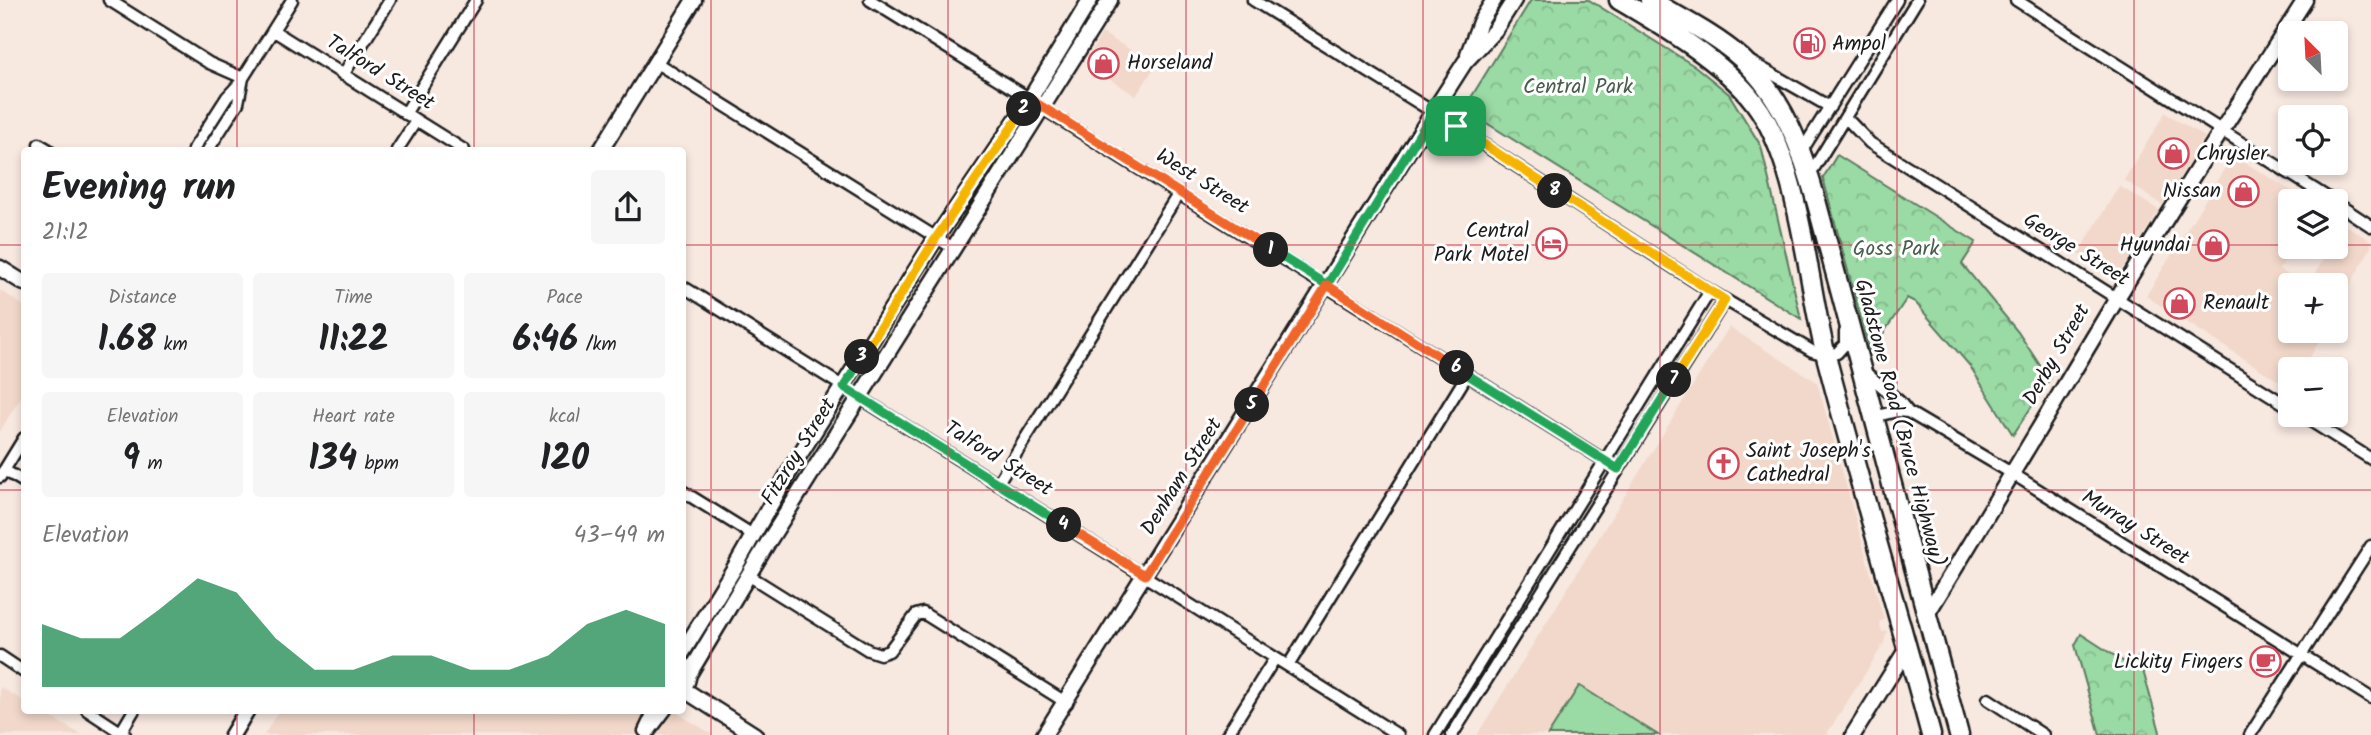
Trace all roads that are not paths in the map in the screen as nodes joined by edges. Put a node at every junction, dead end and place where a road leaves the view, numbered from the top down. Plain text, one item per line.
1 (109, 0) edge
2 (292, 0) edge
3 (390, 0) edge
4 (476, 0) edge
5 (694, 0) edge
6 (870, 0) edge
7 (1090, 0) edge
8 (1110, 0) edge
9 (1253, 0) edge
10 (1494, 0) edge
11 (1514, 0) edge
12 (1619, 0) edge
13 (1650, 0) edge
14 (1897, 0) edge
15 (1917, 0) edge
16 (2016, 0) edge
17 (2305, 0) edge
18 (274, 31) junction
19 (1740, 57) junction
20 (655, 62) junction
21 (1465, 62) junction
22 (343, 75) junction
23 (242, 80) junction
24 (1036, 103) junction
25 (1830, 107) junction
26 (1433, 112) junction
27 (405, 114) junction
28 (1846, 117) junction
29 (416, 121) junction
30 (2221, 129) junction
31 (39, 144) dead end
32 (44, 147) edge
33 (195, 147) edge
34 (210, 147) edge
35 (399, 147) edge
36 (459, 147) edge
37 (603, 147) edge
38 (1801, 152) junction
39 (1809, 176) junction
40 (2315, 189) edge
41 (1179, 193) junction
42 (2348, 211) edge
43 (2371, 226) edge
44 (936, 238) junction
45 (1802, 243) junction
46 (953, 248) junction
47 (0, 268) edge
48 (21, 281) edge
49 (1838, 284) junction
50 (1327, 285) junction
51 (686, 288) edge
52 (1710, 291) junction
53 (2116, 299) junction
54 (1725, 300) junction
55 (1826, 355) junction
56 (1861, 369) junction
57 (1467, 374) junction
58 (844, 387) junction
59 (859, 397) junction
60 (2278, 400) edge
61 (1908, 412) junction
62 (1873, 417) junction
63 (2320, 427) edge
64 (21, 443) edge
65 (2371, 459) edge
66 (1605, 461) junction
67 (1618, 469) junction
68 (2, 474) edge
69 (2013, 474) junction
70 (21, 481) edge
71 (997, 484) junction
72 (686, 493) edge
73 (753, 535) junction
74 (767, 544) junction
75 (2371, 546) edge
76 (741, 571) junction
77 (1145, 575) junction
78 (710, 606) junction
79 (725, 614) junction
80 (1927, 614) junction
81 (686, 646) edge
82 (1908, 647) junction
83 (2303, 655) junction
84 (0, 656) edge
85 (1275, 658) junction
86 (1288, 666) junction
87 (21, 670) edge
88 (686, 682) edge
89 (686, 687) edge
90 (2371, 698) edge
91 (1988, 699) dead end
92 (1067, 703) junction
93 (93, 714) edge
94 (132, 714) edge
95 (245, 714) edge
96 (652, 714) edge
97 (663, 714) edge
98 (123, 733) edge
99 (2040, 734) edge
100 (232, 735) edge
101 (642, 735) edge
102 (647, 735) edge
103 (755, 735) edge
104 (1044, 735) edge
105 (1227, 735) edge
106 (1398, 735) edge
107 (1435, 735) edge
108 (1452, 735) edge
109 (1853, 735) edge
110 (1931, 735) edge
111 (1959, 735) edge
112 (2250, 735) edge

1 - 23 street
2 - 18 street
3 - 22 street
4 - 27 street
5 - 20 street
6 - 24 street, West Street
7 - 24 street, Fitzroy Street
8 - 24 street, Fitzroy Street
9 - 26 street
10 - 21 street, Denham Street
11 - 21 street, Denham Street
12 - 45 highway
13 - 19 highway, Gladstone Road (Bruce Highway)
14 - 25 street
15 - 28 street
16 - 30 street
17 - 30 street, Derby Street
18 - 22 street, Talford Street
18 - 23 street
19 - 25 street
19 - 38 highway, Gladstone Road (Bruce Highway)
20 - 37 street
20 - 44 street
21 - 26 street, Denham Street
22 - 27 street, Talford Street
23 - 33 street
23 - 34 street
24 - 41 street, West Street
24 - 44 street, Fitzroy Street
24 - 46 street, Fitzroy Street
25 - 38 street
26 - 50 street, Denham Street
26 - 52 street
27 - 29 street, Talford Street
28 - 39 street
28 - 53 street, George Street
29 - 35 street
29 - 36 street, Talford Street
30 - 40 street
30 - 53 street, Derby Street
31 - 32 street
38 - 39 highway, Gladstone Road (Bruce Highway)
38 - 45 highway
39 - 49 highway, Gladstone Road (Bruce Highway)
41 - 50 street, West Street
41 - 71 street
42 - 43 street
44 - 46 street
44 - 58 street, Fitzroy Street
45 - 55 highway
46 - 59 street, Fitzroy Street
47 - 48 street
49 - 55 street
49 - 56 highway, Gladstone Road (Bruce Highway)
50 - 57 street, West Street
50 - 77 street, Denham Street
51 - 58 street, Talford Street
52 - 54 street
52 - 66 street
53 - 60 street, George Street
53 - 69 street, Derby Street
54 - 55 street
54 - 67 street
55 - 82 highway
56 - 61 street, Murray Street
56 - 62 highway, Gladstone Road (Bruce Highway)
57 - 66 street, West Street
57 - 86 street
58 - 59 street, Talford Street
58 - 73 street, Fitzroy Street
59 - 71 street, Talford Street
59 - 74 street, Fitzroy Street
61 - 62 street
61 - 69 street, Murray Street
62 - 80 highway, Gladstone Road (Bruce Highway)
63 - 65 street
64 - 68 street
66 - 67 street, West Street
66 - 107 street
67 - 108 street
68 - 70 street
69 - 80 street, Derby Street
69 - 83 street, Murray Street
71 - 77 street, Talford Street
72 - 73 street
73 - 74 street
73 - 76 street, Fitzroy Street
74 - 76 street, Fitzroy Street
75 - 83 street
76 - 78 street, Fitzroy Street
76 - 79 street, Fitzroy Street
76 - 92 street
77 - 85 street, Talford Street
77 - 92 street, Denham Street
78 - 79 street
78 - 81 street, Fitzroy Street
79 - 88 street, Fitzroy Street
80 - 82 highway, Derby Street
80 - 111 highway, Gladstone Road (Bruce Highway)
82 - 109 street, Derby Street
82 - 110 highway
83 - 90 street, Murray Street
83 - 112 street
84 - 87 street
85 - 86 street, Talford Street
85 - 105 street
86 - 106 street, Talford Street
89 - 103 street
91 - 99 street
92 - 104 street, Denham Street
93 - 98 street
94 - 98 street
95 - 100 street
96 - 101 street
97 - 102 street

